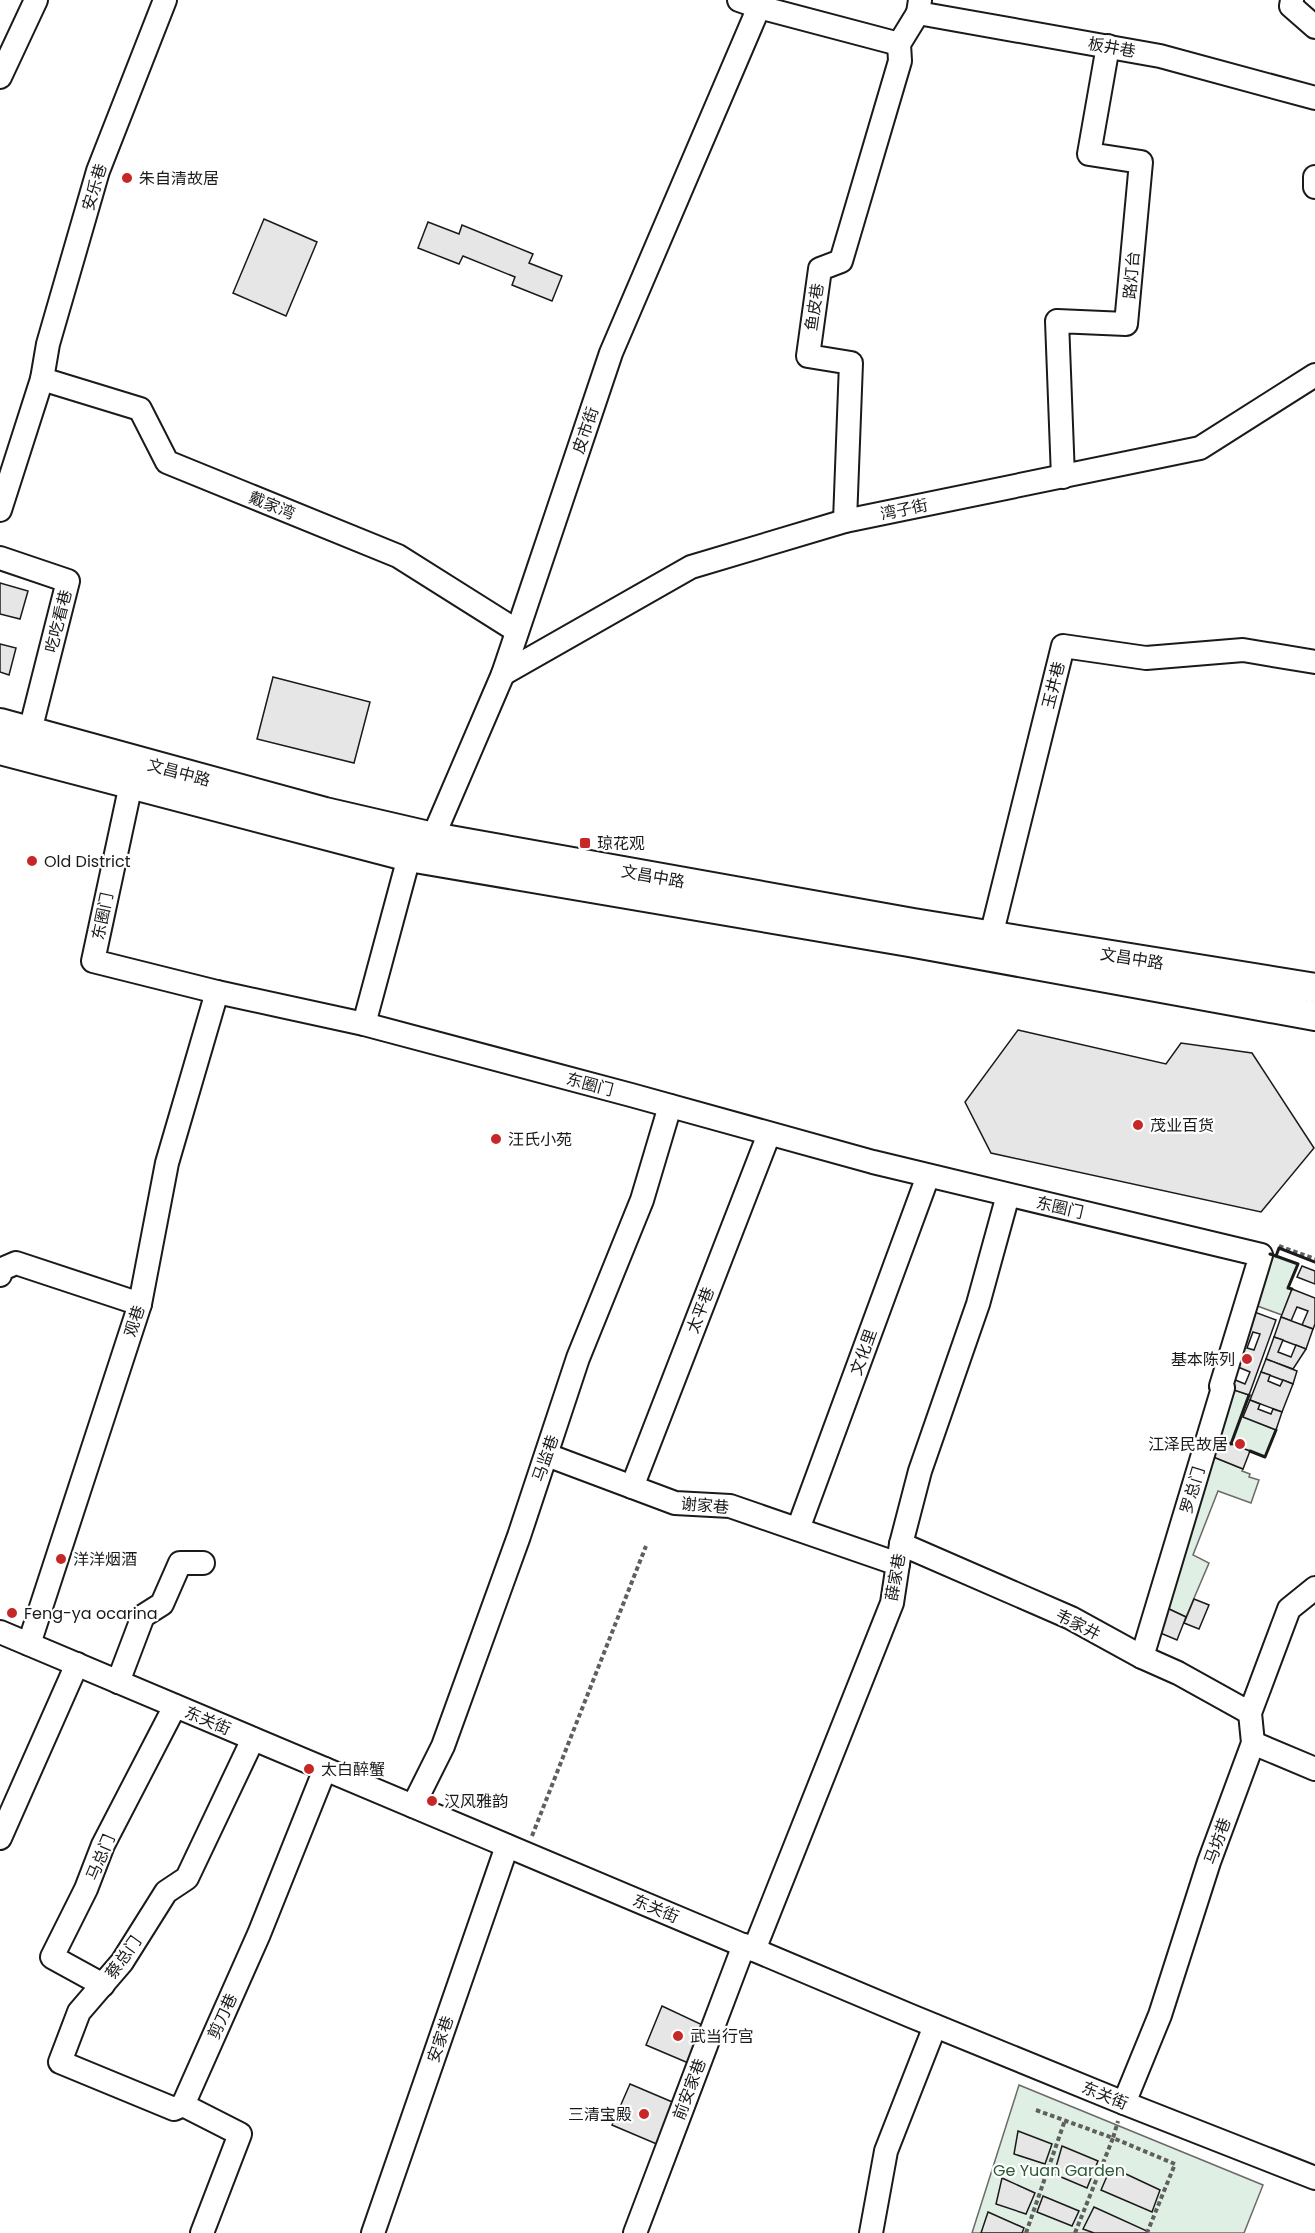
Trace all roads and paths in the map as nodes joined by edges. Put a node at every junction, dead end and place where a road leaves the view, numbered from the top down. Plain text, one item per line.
1 (36, 0) edge
2 (165, 0) edge
3 (1292, 0) edge
4 (753, 2) edge
5 (919, 6) edge
6 (1315, 27) edge
7 (899, 44) junction
8 (1108, 46) junction
9 (0, 77) edge
10 (1315, 99) edge
11 (1315, 177) edge
12 (1315, 187) edge
13 (1315, 375) edge
14 (42, 379) junction
15 (1063, 477) junction
16 (4, 486) edge
17 (0, 510) edge
18 (845, 521) junction
19 (0, 558) edge
20 (517, 631) junction
21 (1315, 662) edge
22 (502, 674) junction
23 (0, 723) edge
24 (30, 731) junction
25 (0, 750) edge
26 (131, 784) junction
27 (433, 837) junction
28 (409, 857) junction
29 (991, 936) junction
30 (1315, 988) edge
31 (217, 992) junction
32 (1315, 1016) edge
33 (364, 1024) junction
34 (670, 1106) junction
35 (769, 1134) junction
36 (928, 1176) junction
37 (1008, 1195) junction
38 (1261, 1256) junction
39 (1315, 1259) edge
40 (0, 1275) edge
41 (140, 1304) junction
42 (547, 1455) junction
43 (632, 1487) junction
44 (798, 1529) junction
45 (645, 1546) dead end
46 (900, 1554) junction
47 (203, 1563) dead end
48 (1315, 1587) edge
49 (0, 1632) edge
50 (29, 1644) junction
51 (1142, 1658) junction
52 (77, 1664) junction
53 (118, 1682) junction
54 (175, 1706) junction
55 (1250, 1713) junction
56 (253, 1739) junction
57 (1253, 1743) junction
58 (324, 1769) junction
59 (1315, 1769) edge
60 (413, 1806) junction
61 (0, 1839) edge
62 (516, 1850) junction
63 (749, 1947) junction
64 (103, 1985) junction
65 (935, 2025) junction
66 (1124, 2103) junction
67 (183, 2105) junction
68 (1036, 2110) dead end
69 (1065, 2120) junction
70 (1116, 2125) dead end
71 (1113, 2138) junction
72 (1315, 2178) edge
73 (202, 2233) edge
74 (373, 2233) edge
75 (635, 2233) edge
76 (871, 2233) edge
77 (1026, 2233) edge
78 (1075, 2233) edge
79 (1147, 2233) edge

1 - 9 street
2 - 14 street, 安乐巷
3 - 6 street
4 - 7 street
4 - 20 street, 皮市街
5 - 7 street, 鱼皮巷
5 - 8 street, 板井巷
7 - 18 street, 鱼皮巷
8 - 10 street, 板井巷
8 - 15 street, 路灯台
11 - 12 street
13 - 15 street, 湾子街
14 - 16 street
14 - 20 street, 戴家湾
15 - 18 street, 湾子街
16 - 17 street
18 - 22 street, 湾子街
19 - 24 street, 吃吃看巷
20 - 22 street, 皮市街
21 - 29 street, 玉井巷
22 - 27 street, 皮市街
23 - 24 main road, 文昌中路
24 - 27 main road, 文昌中路
25 - 26 main road, 文昌中路
26 - 28 main road, 文昌中路
26 - 31 street, 东圈门
27 - 28 street, 皮市街
27 - 29 main road, 文昌中路
28 - 32 main road, 文昌中路
28 - 33 street
29 - 30 main road, 文昌中路
31 - 33 street, 东圈门
31 - 41 street, 观巷
33 - 34 street, 东圈门
34 - 35 street, 东圈门
34 - 42 street, 马监巷
35 - 36 street, 东圈门
35 - 43 street, 太平巷
36 - 37 street, 东圈门
36 - 44 street, 文化里
37 - 38 street, 东圈门
37 - 46 street, 薛家巷
38 - 39 path
38 - 51 street, 罗总门
40 - 41 street
41 - 50 street, 观巷
42 - 43 street, 谢家巷
42 - 60 street, 马监巷
43 - 44 street, 谢家巷
44 - 46 street, 谢家巷
45 - 62 path
46 - 51 street, 韦家井
46 - 63 street, 薛家巷
47 - 53 street
48 - 55 street, 马坊巷
49 - 50 street, 东关街
50 - 52 street, 东关街
51 - 55 street, 韦家井
52 - 53 street, 东关街
52 - 61 street
53 - 54 street, 东关街
54 - 56 street, 东关街
54 - 64 street, 马总门
55 - 57 street, 马坊巷
56 - 58 street, 东关街
56 - 64 street, 蔡总门
57 - 59 street
57 - 66 street, 马坊巷
58 - 60 street, 东关街
58 - 67 street, 剪刀巷
60 - 62 street, 东关街
62 - 63 street, 东关街
62 - 74 street, 安家巷
63 - 65 street, 东关街
63 - 75 street, 前安家巷
64 - 67 street, 蔡总门
65 - 66 street, 东关街
65 - 76 street
66 - 72 street, 东关街
67 - 73 street
68 - 69 path
69 - 71 path
69 - 77 path
70 - 71 path
71 - 78 path
71 - 79 path

